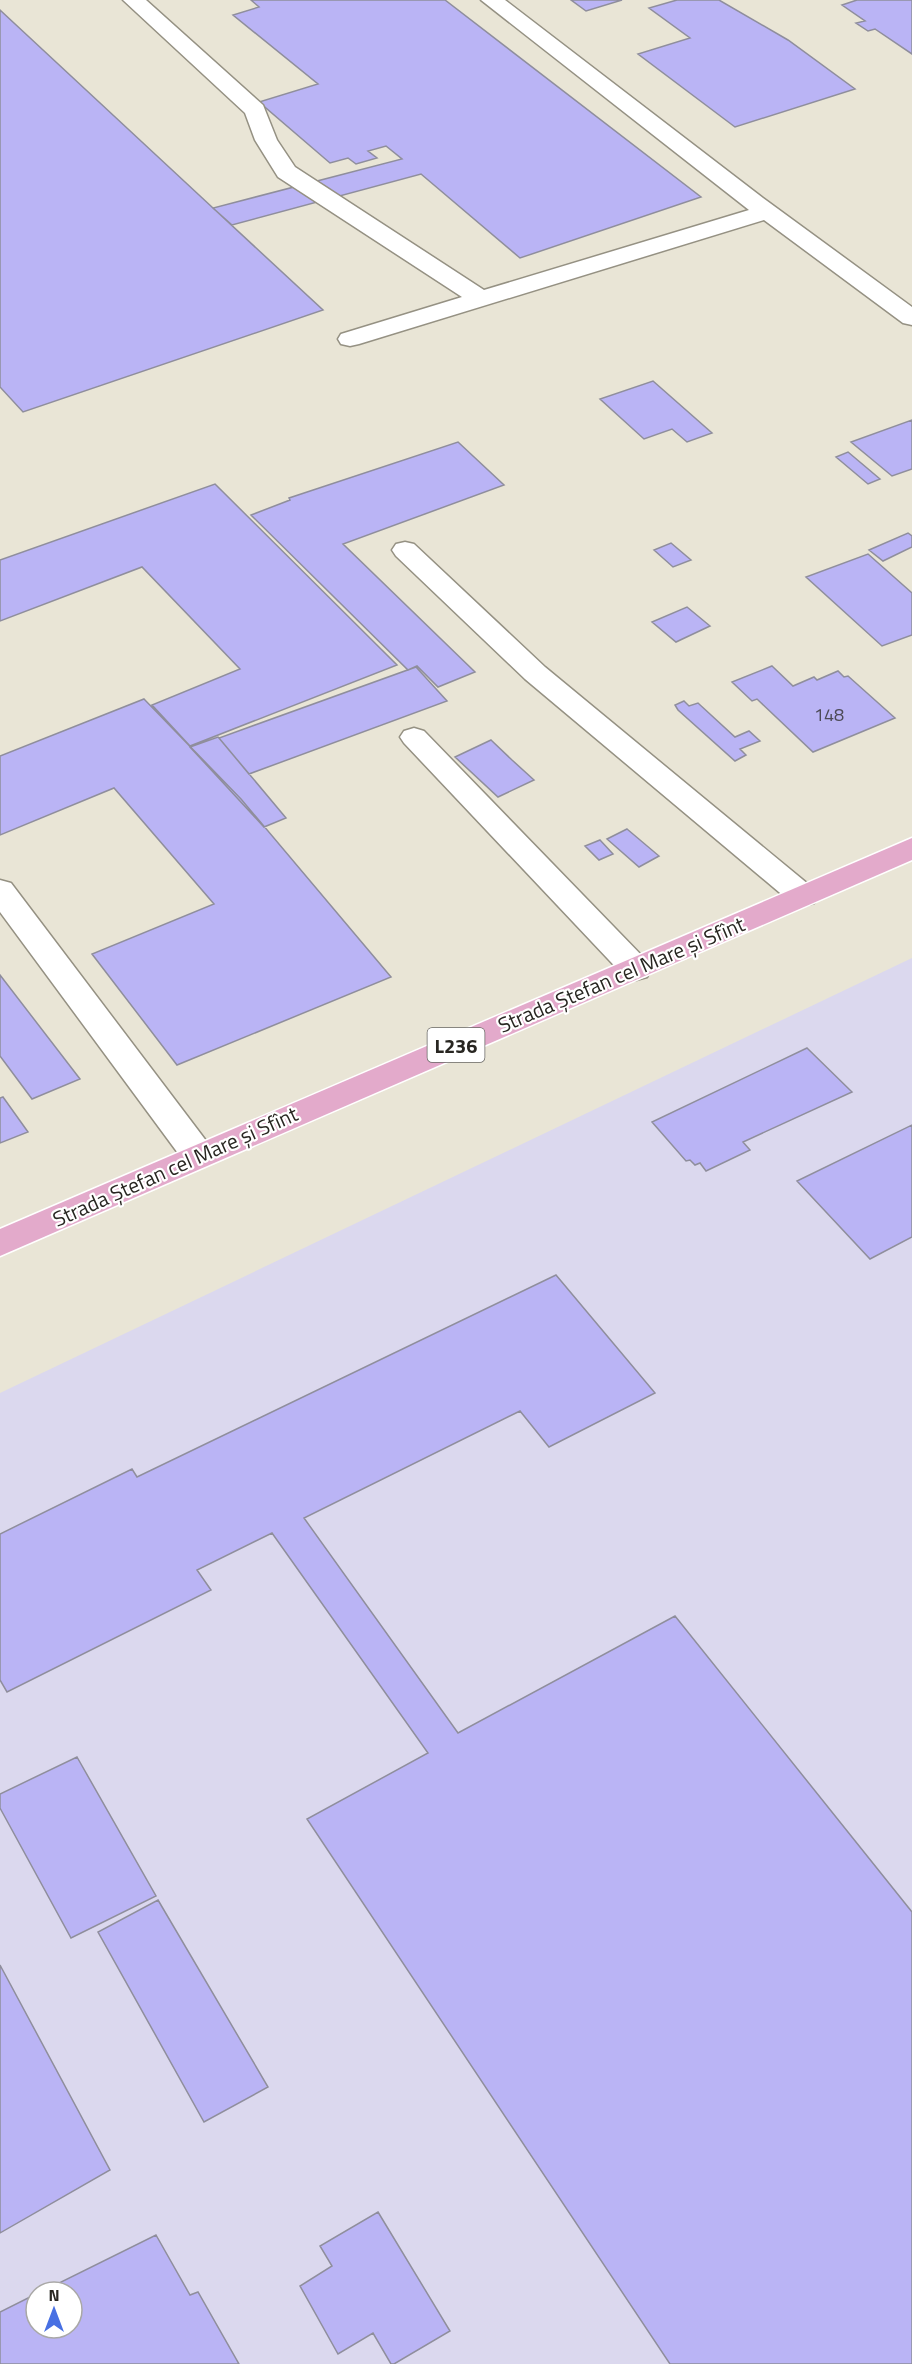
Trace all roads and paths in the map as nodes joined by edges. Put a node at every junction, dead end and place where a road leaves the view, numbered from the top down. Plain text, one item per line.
1 (134, 0) edge
2 (492, 0) edge
3 (767, 212) junction
4 (479, 298) junction
5 (912, 318) edge
6 (350, 339) dead end
7 (405, 550) dead end
8 (414, 737) dead end
9 (912, 848) edge
10 (0, 890) edge
11 (802, 896) junction
12 (636, 969) junction
13 (198, 1155) junction
14 (0, 1243) edge

1 - 4 lane
2 - 3 lane
3 - 4 lane
3 - 5 lane
4 - 6 lane
7 - 11 lane
8 - 12 lane
9 - 11 main road, Strada Ștefan cel Mare și Sfînt / L236
10 - 13 lane
11 - 12 main road, Strada Ștefan cel Mare și Sfînt / L236
12 - 13 main road, Strada Ștefan cel Mare și Sfînt / L236
13 - 14 main road, Strada Ștefan cel Mare și Sfînt / L236

